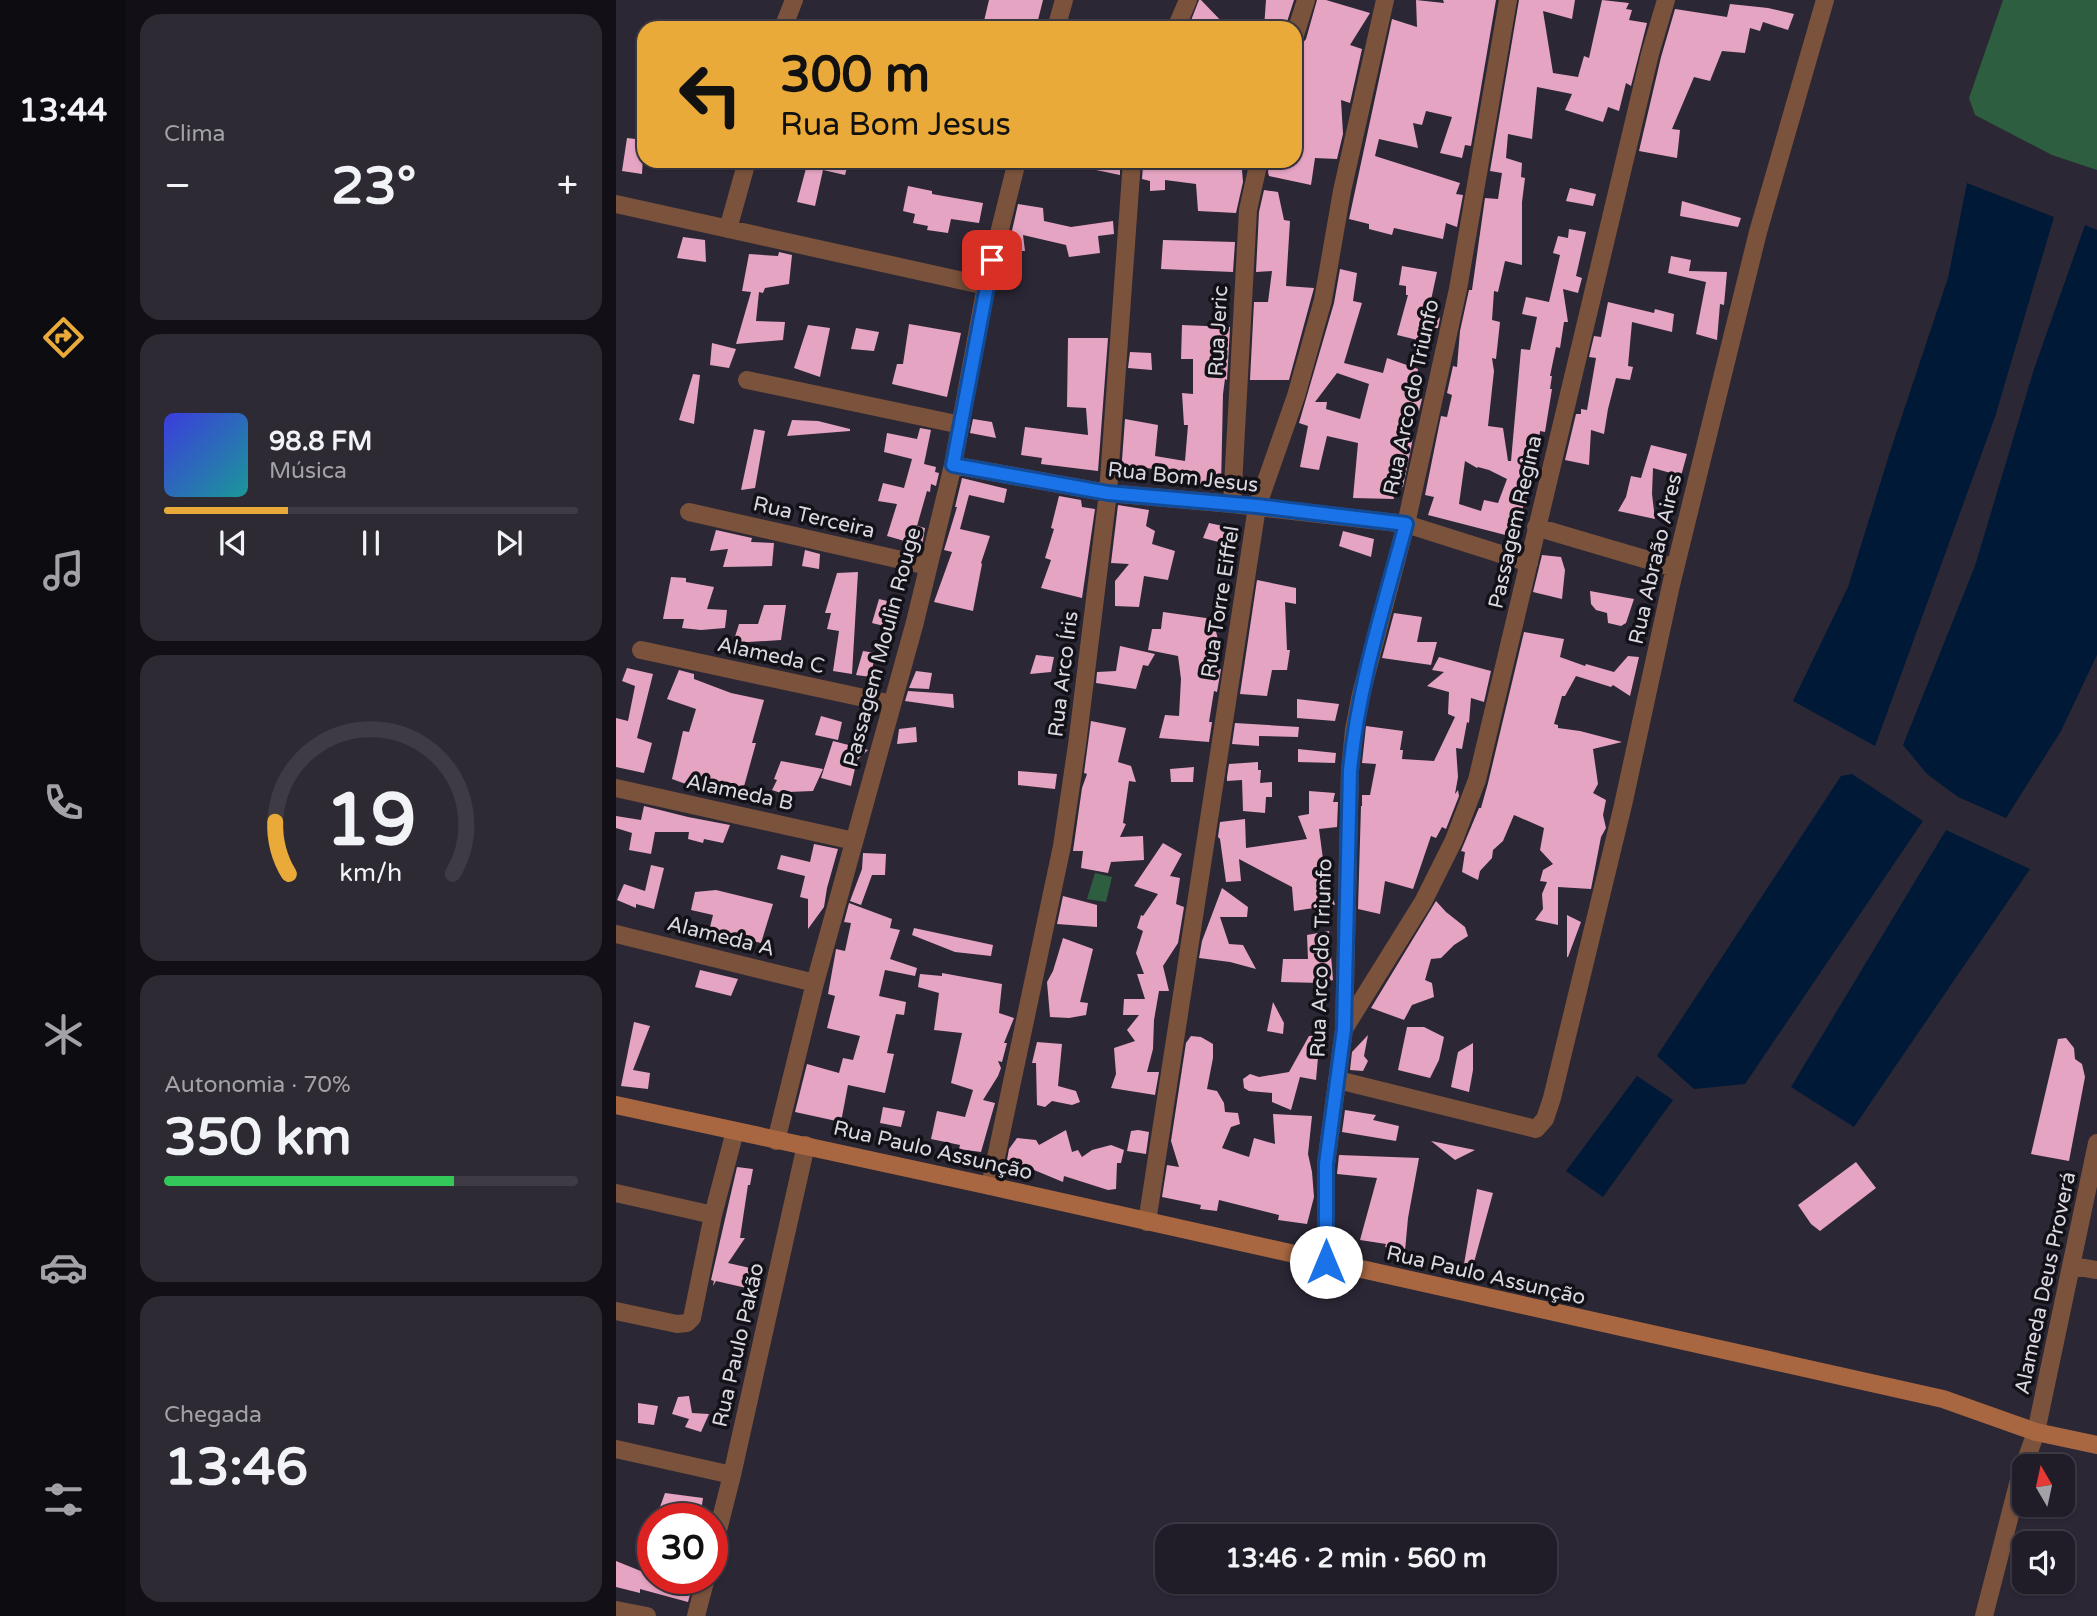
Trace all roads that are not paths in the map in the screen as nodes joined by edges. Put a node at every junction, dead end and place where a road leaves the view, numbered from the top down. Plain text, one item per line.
1 (794, 0) edge
2 (1064, 0) edge
3 (1188, 0) edge
4 (1306, 0) edge
5 (1385, 0) edge
6 (1508, 0) edge
7 (1666, 0) edge
8 (1825, 0) edge
9 (786, 21) edge
10 (1058, 21) edge
11 (1179, 21) edge
12 (1300, 21) edge
13 (745, 168) edge
14 (1015, 168) edge
15 (1131, 168) edge
16 (1257, 168) edge
17 (616, 204) edge
18 (728, 229) junction
19 (986, 286) junction
20 (747, 380) dead end
21 (961, 425) junction
22 (953, 465) junction
23 (1108, 493) junction
24 (1232, 504) junction
25 (1257, 506) junction
26 (689, 512) dead end
27 (1406, 524) junction
28 (1536, 527) junction
29 (1529, 563) junction
30 (928, 566) junction
31 (1675, 568) junction
32 (641, 650) dead end
33 (892, 704) junction
34 (616, 788) edge
35 (854, 841) junction
36 (616, 934) edge
37 (815, 983) junction
38 (1344, 1029) junction
39 (1338, 1080) junction
40 (616, 1105) edge
41 (736, 1131) junction
42 (776, 1141) junction
43 (2097, 1143) edge
44 (806, 1145) junction
45 (990, 1186) junction
46 (616, 1193) edge
47 (713, 1215) junction
48 (1147, 1222) junction
49 (1326, 1262) junction
50 (2073, 1266) junction
51 (2097, 1270) edge
52 (616, 1311) edge
53 (2036, 1432) junction
54 (2097, 1445) edge
55 (616, 1449) edge
56 (732, 1475) junction
57 (725, 1503) edge
58 (702, 1594) edge
59 (616, 1609) edge
60 (647, 1616) edge
61 (696, 1616) edge
62 (1984, 1616) edge

1 - 9 street
2 - 10 street
3 - 11 street
4 - 12 street
5 - 25 street, Rua Torre Eiffel
6 - 27 street, Rua Arco do Triunfo
7 - 28 street, Passagem Regina
8 - 31 street, Rua Abraão Aires
13 - 18 street
14 - 19 street, Passagem Moulin Rouge
15 - 23 street, Rua Arco Íris
16 - 24 street, Rua Jeric
17 - 18 street
18 - 19 street
19 - 21 street, Passagem Moulin Rouge
20 - 21 street
21 - 22 street, Passagem Moulin Rouge
22 - 23 street, Rua Bom Jesus
22 - 30 street, Passagem Moulin Rouge
23 - 24 street, Rua Bom Jesus
23 - 45 street, Rua Arco Íris
24 - 25 street, Rua Bom Jesus
25 - 27 street, Rua Bom Jesus
25 - 48 street, Rua Torre Eiffel
26 - 30 street, Rua Terceira
27 - 29 street, Rua Bom Jesus
27 - 38 street, Rua Arco do Triunfo
28 - 29 street, Passagem Regina
28 - 31 street
29 - 38 street, Passagem Regina
30 - 33 street, Passagem Moulin Rouge
31 - 39 street, Rua Abraão Aires
32 - 33 street, Alameda C
33 - 35 street, Passagem Moulin Rouge
34 - 35 street, Alameda B
35 - 37 street, Passagem Moulin Rouge
36 - 37 street, Alameda A
37 - 42 street, Passagem Moulin Rouge
38 - 39 street, Rua Arco do Triunfo
39 - 49 street, Rua Arco do Triunfo
40 - 41 street, Rua Paulo Assunção
41 - 42 street, Rua Paulo Assunção
41 - 47 street
42 - 44 street, Rua Paulo Assunção
43 - 50 street, Alameda Deus Proverá
44 - 45 street, Rua Paulo Assunção
44 - 56 street, Rua Paulo Pakão
45 - 48 street, Rua Paulo Assunção
46 - 47 street
47 - 52 street
48 - 49 street, Rua Paulo Assunção
49 - 53 street, Rua Paulo Assunção
50 - 51 street
50 - 53 street, Alameda Deus Proverá
53 - 54 street, Rua Paulo Assunção
53 - 62 street, Alameda Deus Proverá
55 - 56 street
56 - 57 street, Rua Paulo Pakão
58 - 61 street
59 - 60 street

